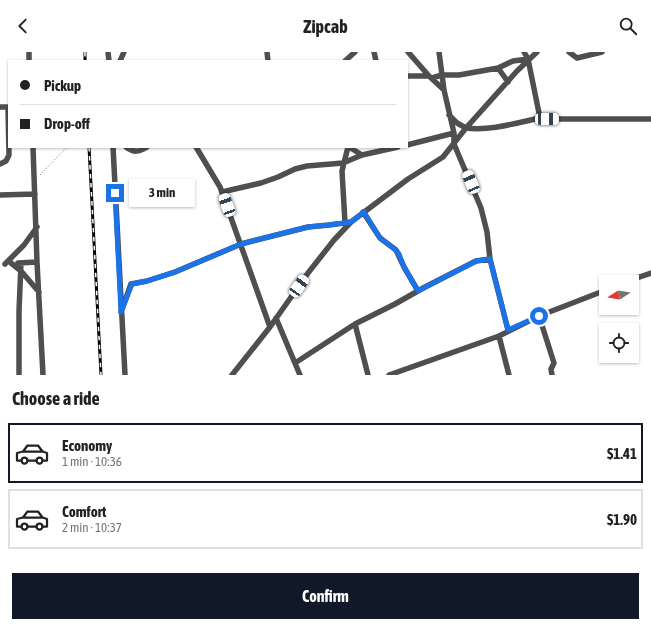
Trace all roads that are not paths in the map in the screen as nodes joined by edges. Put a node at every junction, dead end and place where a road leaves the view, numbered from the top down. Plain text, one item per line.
1 (354, 52) edge
2 (408, 52) edge
3 (439, 52) edge
4 (524, 52) edge
5 (537, 52) edge
6 (569, 52) edge
7 (602, 52) edge
8 (528, 59) junction
9 (346, 60) edge
10 (498, 68) junction
11 (442, 75) junction
12 (408, 76) edge
13 (431, 77) junction
14 (508, 82) junction
15 (444, 90) junction
16 (449, 115) junction
17 (540, 118) junction
18 (651, 119) edge
19 (466, 128) junction
20 (454, 134) junction
21 (454, 144) junction
22 (408, 145) edge
23 (9, 148) edge
24 (33, 148) edge
25 (113, 148) edge
26 (128, 148) edge
27 (146, 148) edge
28 (197, 148) edge
29 (349, 148) edge
30 (351, 148) edge
31 (394, 148) edge
32 (362, 155) junction
33 (343, 163) junction
34 (0, 164) edge
35 (222, 192) junction
36 (35, 194) junction
37 (0, 195) edge
38 (364, 212) junction
39 (348, 222) junction
40 (37, 227) junction
41 (241, 244) junction
42 (490, 259) junction
43 (37, 262) junction
44 (21, 263) junction
45 (5, 264) edge
46 (21, 271) junction
47 (651, 273) edge
48 (639, 277) edge
49 (418, 291) junction
50 (39, 292) junction
51 (599, 293) edge
52 (121, 312) junction
53 (539, 316) junction
54 (276, 318) junction
55 (355, 324) junction
56 (270, 327) junction
57 (508, 330) junction
58 (500, 336) junction
59 (295, 363) junction
60 (19, 375) edge
61 (43, 375) edge
62 (125, 375) edge
63 (232, 375) edge
64 (300, 375) edge
65 (368, 375) edge
66 (389, 375) edge
67 (509, 375) edge
68 (552, 375) edge

1 - 9 street
2 - 13 street
3 - 11 street
4 - 8 street
5 - 8 street
6 - 7 street
8 - 10 street
8 - 14 street
8 - 17 street
10 - 11 street
10 - 14 street
11 - 13 street
11 - 15 street
12 - 13 street
13 - 15 street
14 - 19 street
15 - 16 street
16 - 19 street
16 - 20 street
17 - 18 street
17 - 19 street
19 - 21 street
20 - 21 street
20 - 22 street
21 - 38 street
21 - 42 street
23 - 34 street
24 - 36 street
25 - 52 street
26 - 27 street
28 - 35 street
29 - 33 street
30 - 32 street
31 - 32 street
32 - 33 street
33 - 35 street
33 - 39 street
35 - 41 street
36 - 37 street
36 - 40 street
38 - 39 street
38 - 49 street
39 - 41 street
39 - 54 street
40 - 43 street
40 - 45 street
41 - 52 street
41 - 56 street
42 - 49 street
42 - 57 street
43 - 44 street
43 - 50 street
44 - 45 street
44 - 46 street
45 - 46 street
46 - 50 street
46 - 60 street
47 - 48 street
49 - 55 street
50 - 61 street
51 - 53 street
52 - 62 street
53 - 57 street
53 - 68 street
54 - 56 street
54 - 59 street
55 - 59 street
55 - 65 street
56 - 63 street
57 - 58 street
58 - 66 street
58 - 67 street
59 - 64 street

